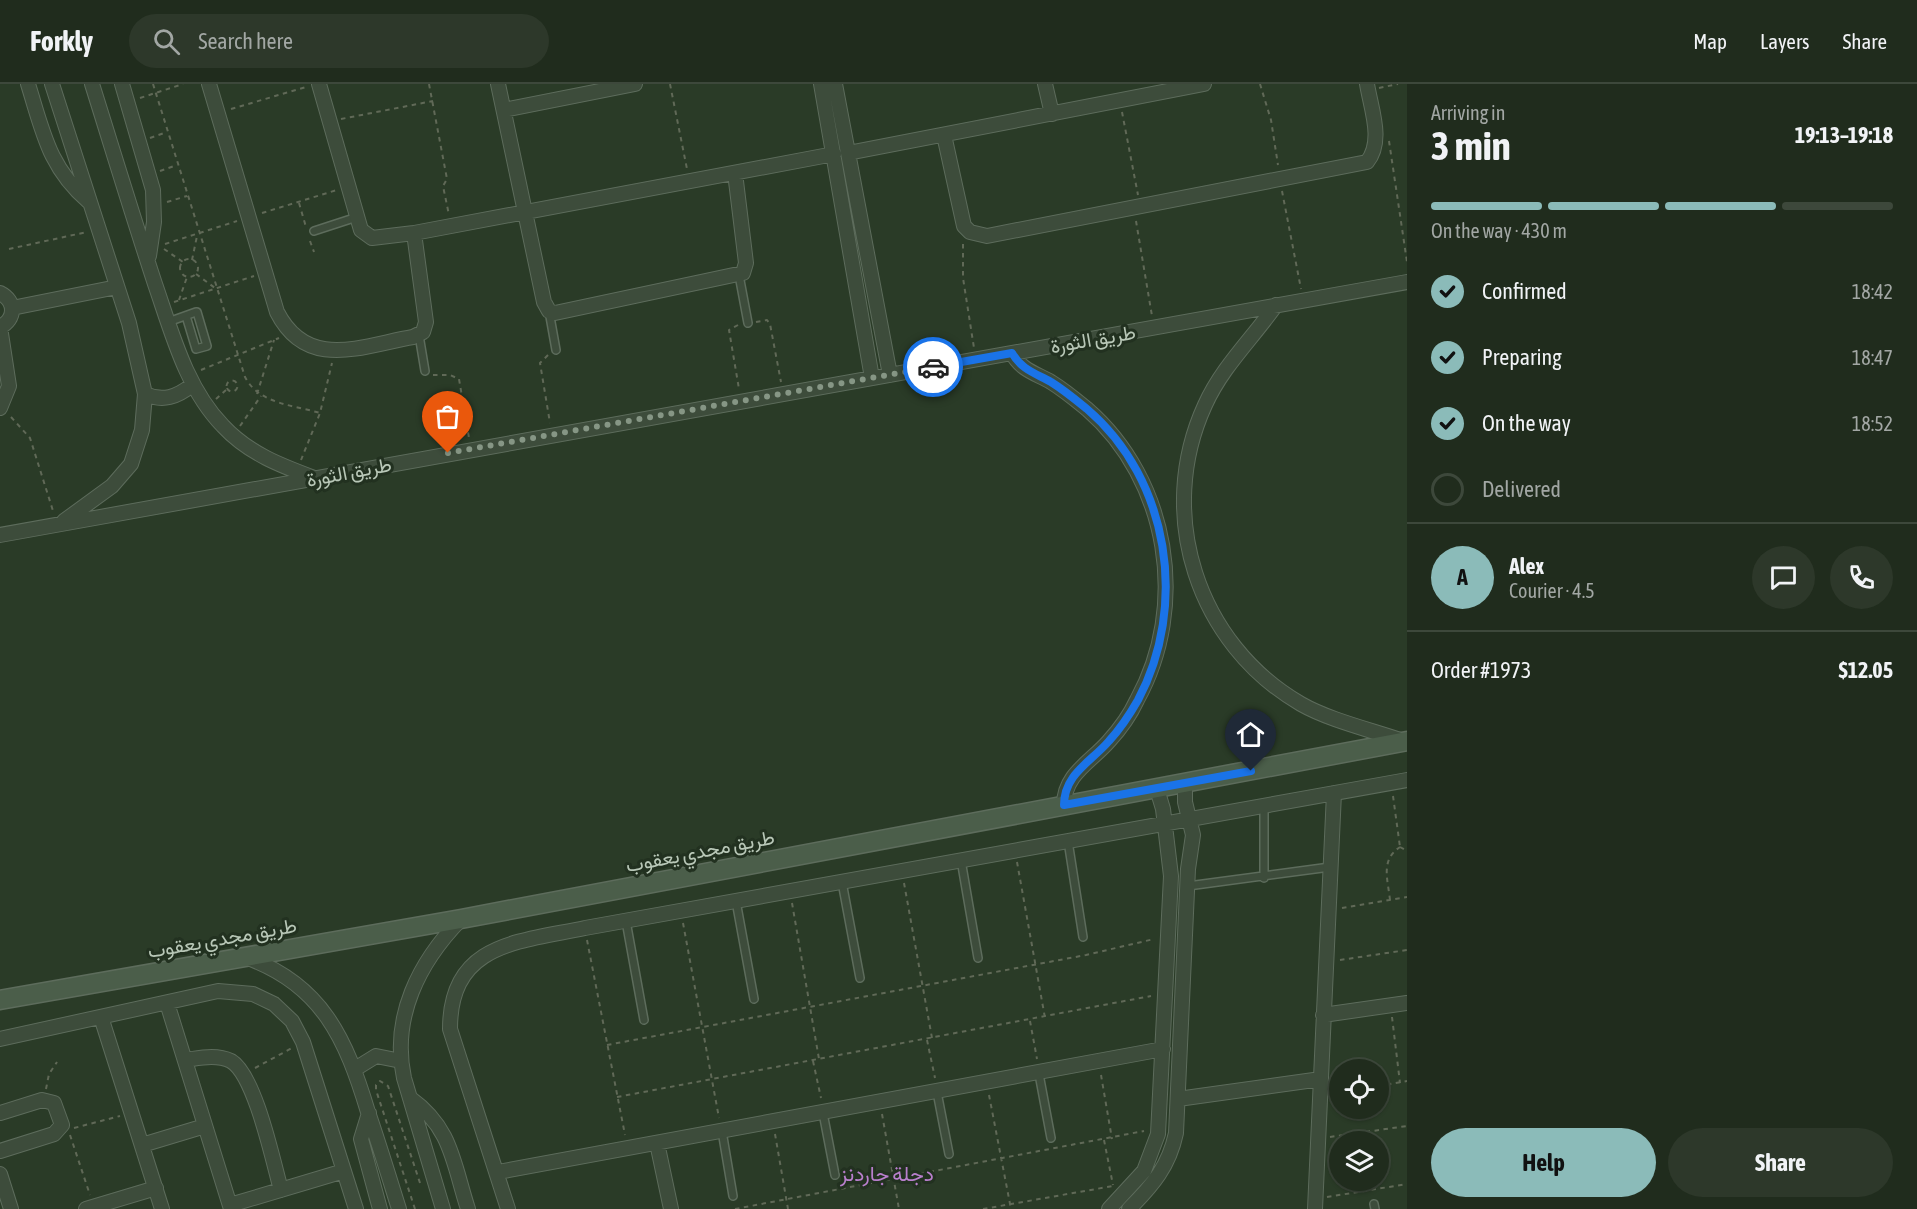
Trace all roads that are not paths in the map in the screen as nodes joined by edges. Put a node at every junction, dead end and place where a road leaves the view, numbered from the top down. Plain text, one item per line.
1 (28, 84) edge
2 (52, 84) edge
3 (92, 84) edge
4 (122, 84) edge
5 (209, 84) edge
6 (317, 84) edge
7 (498, 84) edge
8 (635, 84) edge
9 (821, 84) edge
10 (835, 84) edge
11 (1045, 84) edge
12 (1203, 84) edge
13 (609, 87) edge
14 (1367, 87) edge
15 (504, 110) junction
16 (1052, 114) junction
17 (945, 135) junction
18 (848, 153) junction
19 (834, 154) junction
20 (735, 173) junction
21 (90, 204) junction
22 (525, 212) junction
23 (357, 217) junction
24 (314, 231) dead end
25 (414, 233) junction
26 (148, 261) junction
27 (739, 275) junction
28 (1407, 282) edge
29 (117, 287) junction
30 (0, 293) edge
31 (1276, 305) junction
32 (12, 308) junction
33 (549, 311) junction
34 (186, 316) junction
35 (168, 321) junction
36 (748, 323) road end
37 (0, 327) edge
38 (418, 335) junction
39 (556, 350) road end
40 (1012, 353) junction
41 (425, 371) road end
42 (890, 375) junction
43 (872, 378) junction
44 (190, 380) junction
45 (144, 394) junction
46 (4, 411) edge
47 (318, 479) junction
48 (57, 525) junction
49 (0, 535) edge
50 (1406, 741) edge
51 (1407, 780) edge
52 (1185, 784) junction
53 (1157, 789) junction
54 (1334, 793) junction
55 (1064, 805) junction
56 (1264, 805) junction
57 (1191, 819) junction
58 (1164, 823) junction
59 (1068, 841) junction
60 (962, 860) junction
61 (1330, 867) junction
62 (1264, 878) junction
63 (842, 882) junction
64 (1188, 886) junction
65 (736, 901) junction
66 (461, 919) junction
67 (626, 921) junction
68 (1083, 937) dead end
69 (243, 957) junction
70 (978, 958) dead end
71 (860, 978) dead end
72 (754, 999) dead end
73 (0, 1000) edge
74 (167, 1003) junction
75 (1407, 1003) edge
76 (1323, 1015) junction
77 (101, 1017) junction
78 (644, 1020) dead end
79 (0, 1039) edge
80 (1163, 1049) junction
81 (185, 1060) junction
82 (401, 1061) junction
83 (355, 1069) junction
84 (1039, 1074) junction
85 (1321, 1079) junction
86 (937, 1092) junction
87 (410, 1098) junction
88 (1178, 1099) junction
89 (0, 1113) edge
90 (369, 1113) junction
91 (824, 1113) junction
92 (205, 1126) junction
93 (722, 1131) junction
94 (1159, 1131) junction
95 (1176, 1133) junction
96 (1051, 1138) dead end
97 (657, 1143) junction
98 (142, 1145) junction
99 (0, 1151) edge
100 (949, 1154) dead end
101 (344, 1171) junction
102 (498, 1172) junction
103 (0, 1174) edge
104 (835, 1175) dead end
105 (156, 1188) junction
106 (281, 1190) junction
107 (733, 1196) dead end
108 (1315, 1204) edge
109 (230, 1207) edge
110 (90, 1208) edge
111 (11, 1209) edge
112 (162, 1209) edge
113 (356, 1209) edge
114 (380, 1209) edge
115 (399, 1209) edge
116 (443, 1209) edge
117 (468, 1209) edge
118 (508, 1209) edge
119 (671, 1209) edge
120 (1109, 1209) edge
121 (1129, 1209) edge

1 - 21 street
2 - 21 street
3 - 26 street
4 - 26 street
5 - 38 street
6 - 23 street
7 - 15 street
8 - 13 street
9 - 19 street
10 - 18 street
11 - 16 street
12 - 16 street
13 - 15 street
14 - 17 street
15 - 22 street
16 - 17 street
17 - 18 street
18 - 42 street
19 - 20 street
19 - 43 street
20 - 22 street
20 - 27 street
21 - 29 street
22 - 25 street
22 - 33 street
23 - 24 lane
23 - 25 street
25 - 38 street
26 - 35 street
27 - 33 street
27 - 36 lane
28 - 31 street, طريق الثورة
29 - 32 street
29 - 45 street
30 - 32 street
31 - 40 street, طريق الثورة
31 - 50 street
32 - 37 street
33 - 39 lane
34 - 34 lane
34 - 35 lane
35 - 44 street
37 - 46 street
38 - 41 lane
40 - 42 street, طريق الثورة
40 - 55 street
42 - 43 street, طريق الثورة
43 - 47 street, طريق الثورة
44 - 45 street
44 - 47 street
45 - 48 street
47 - 48 street, طريق الثورة
48 - 49 street, طريق الثورة
50 - 52 street, طريق مجدي يعقوب
51 - 54 street
52 - 53 street, طريق مجدي يعقوب
52 - 57 street
53 - 55 street, طريق مجدي يعقوب
53 - 58 street
54 - 56 street
54 - 61 street
55 - 66 street, طريق مجدي يعقوب
56 - 57 street
56 - 62 lane
57 - 58 street
57 - 64 street
58 - 59 street
58 - 80 street
59 - 60 street
59 - 68 lane
60 - 63 street
60 - 70 lane
61 - 62 lane
61 - 76 street
62 - 64 lane
63 - 65 street
63 - 71 lane
64 - 88 street
65 - 67 street
65 - 72 lane
66 - 69 street, طريق مجدي يعقوب
66 - 82 street
67 - 78 lane
67 - 102 street
69 - 73 street, طريق مجدي يعقوب
69 - 83 street
74 - 77 street
74 - 81 street
74 - 101 street
75 - 76 street
76 - 85 street
77 - 79 street
77 - 98 street
80 - 84 street
80 - 94 street
81 - 92 street
81 - 106 street
82 - 83 street
82 - 87 street
83 - 90 street
84 - 86 street
84 - 96 lane
85 - 88 street
85 - 108 street
86 - 91 street
86 - 100 lane
87 - 116 street
87 - 117 street
88 - 95 street
89 - 99 street
90 - 114 street
90 - 115 street
91 - 93 street
91 - 104 lane
92 - 98 street
92 - 109 street
93 - 97 street
93 - 107 lane
94 - 95 street
94 - 120 street
95 - 121 street
97 - 102 street
97 - 119 street
98 - 105 street
101 - 106 street
101 - 113 street
102 - 118 street
103 - 111 street
105 - 110 street
105 - 112 street
106 - 109 street

